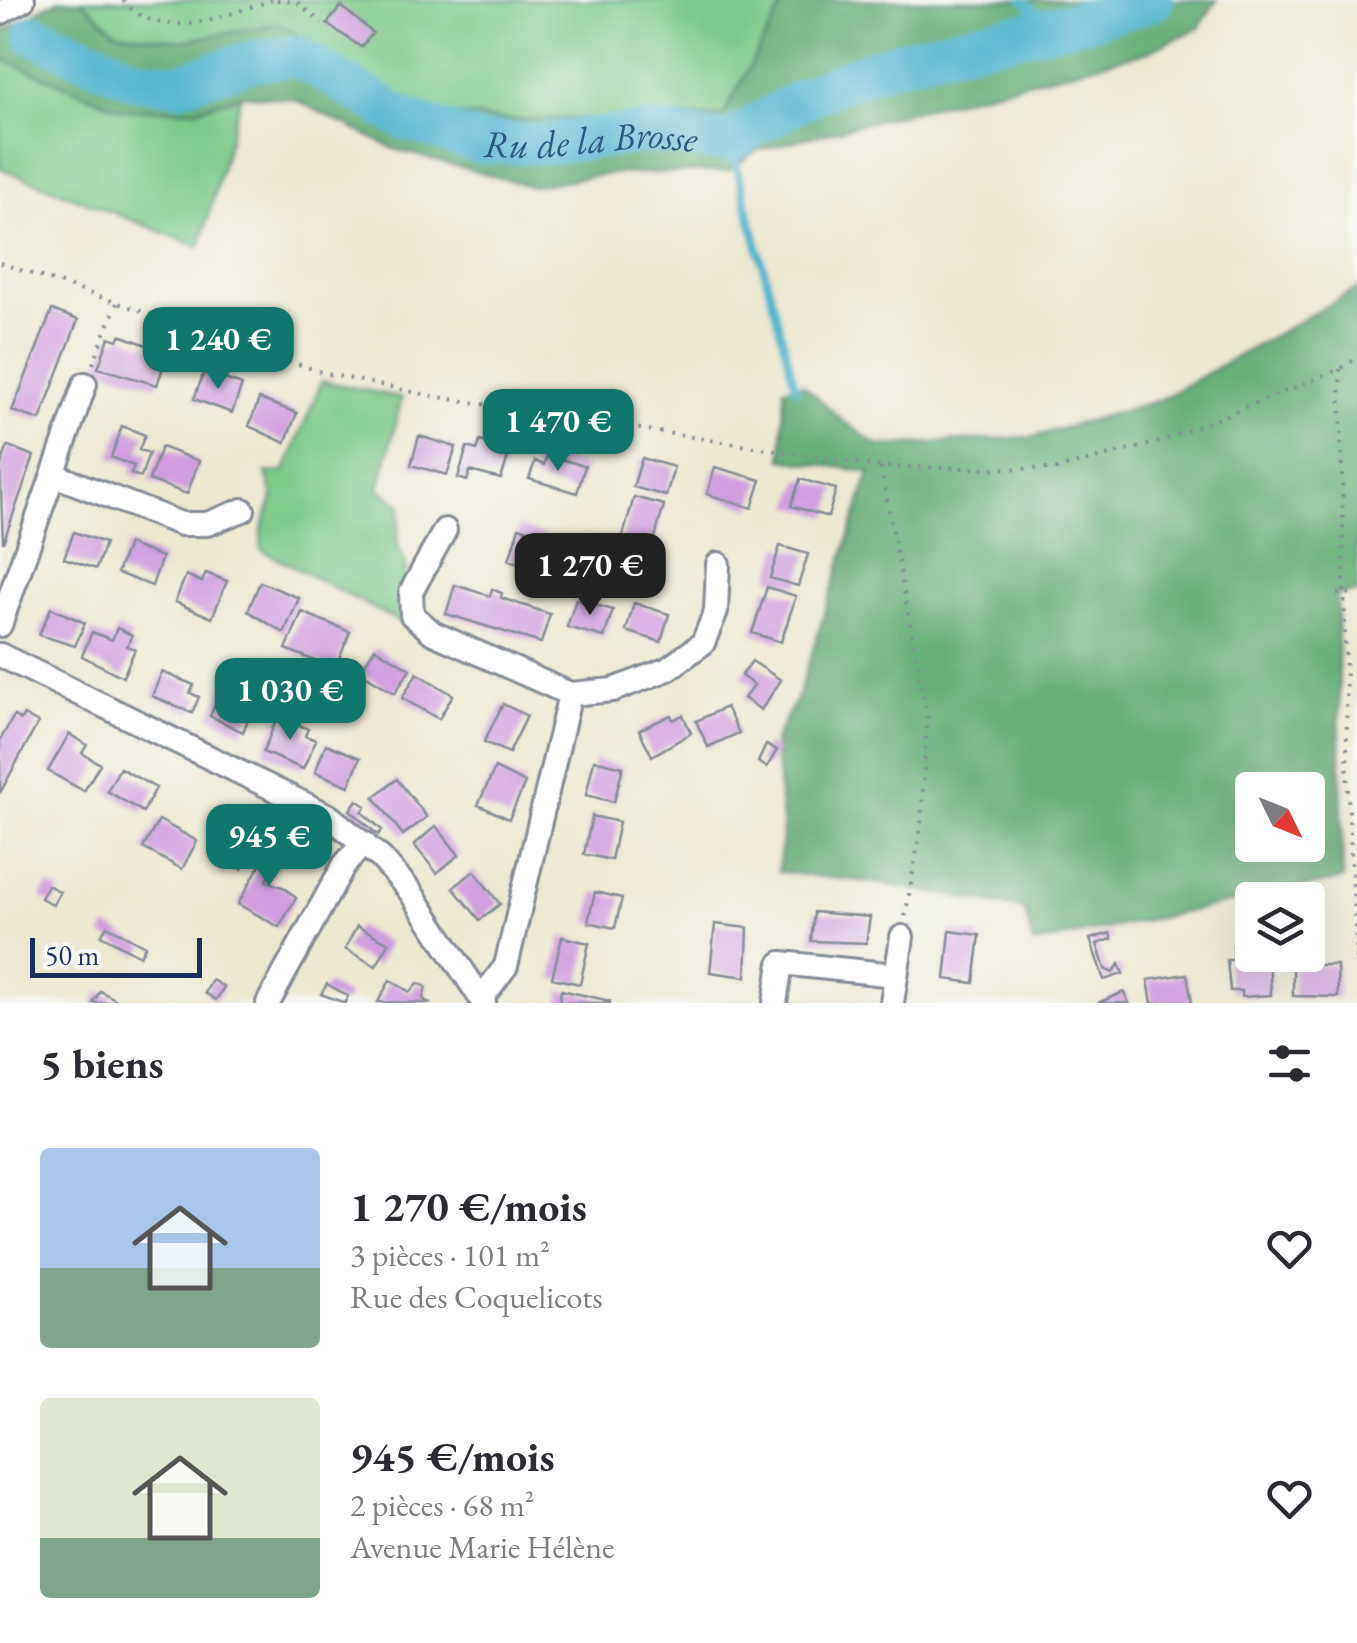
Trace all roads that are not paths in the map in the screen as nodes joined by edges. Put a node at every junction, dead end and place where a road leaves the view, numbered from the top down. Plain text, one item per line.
1 (23, 0) edge
2 (0, 13) edge
3 (86, 384) road end
4 (54, 475) junction
5 (243, 510) dead end
6 (445, 530) dead end
7 (718, 564) dead end
8 (0, 625) edge
9 (4, 666) edge
10 (570, 694) junction
11 (364, 842) junction
12 (902, 937) road end
13 (895, 975) junction
14 (482, 1001) edge
15 (268, 1003) edge
16 (774, 1003) edge
17 (892, 1003) edge

1 - 2 street
3 - 4 street
4 - 5 street
4 - 8 street
6 - 10 street
7 - 10 street
9 - 11 street
10 - 14 street
11 - 14 street
11 - 15 street
12 - 13 street
13 - 16 street
13 - 17 street

